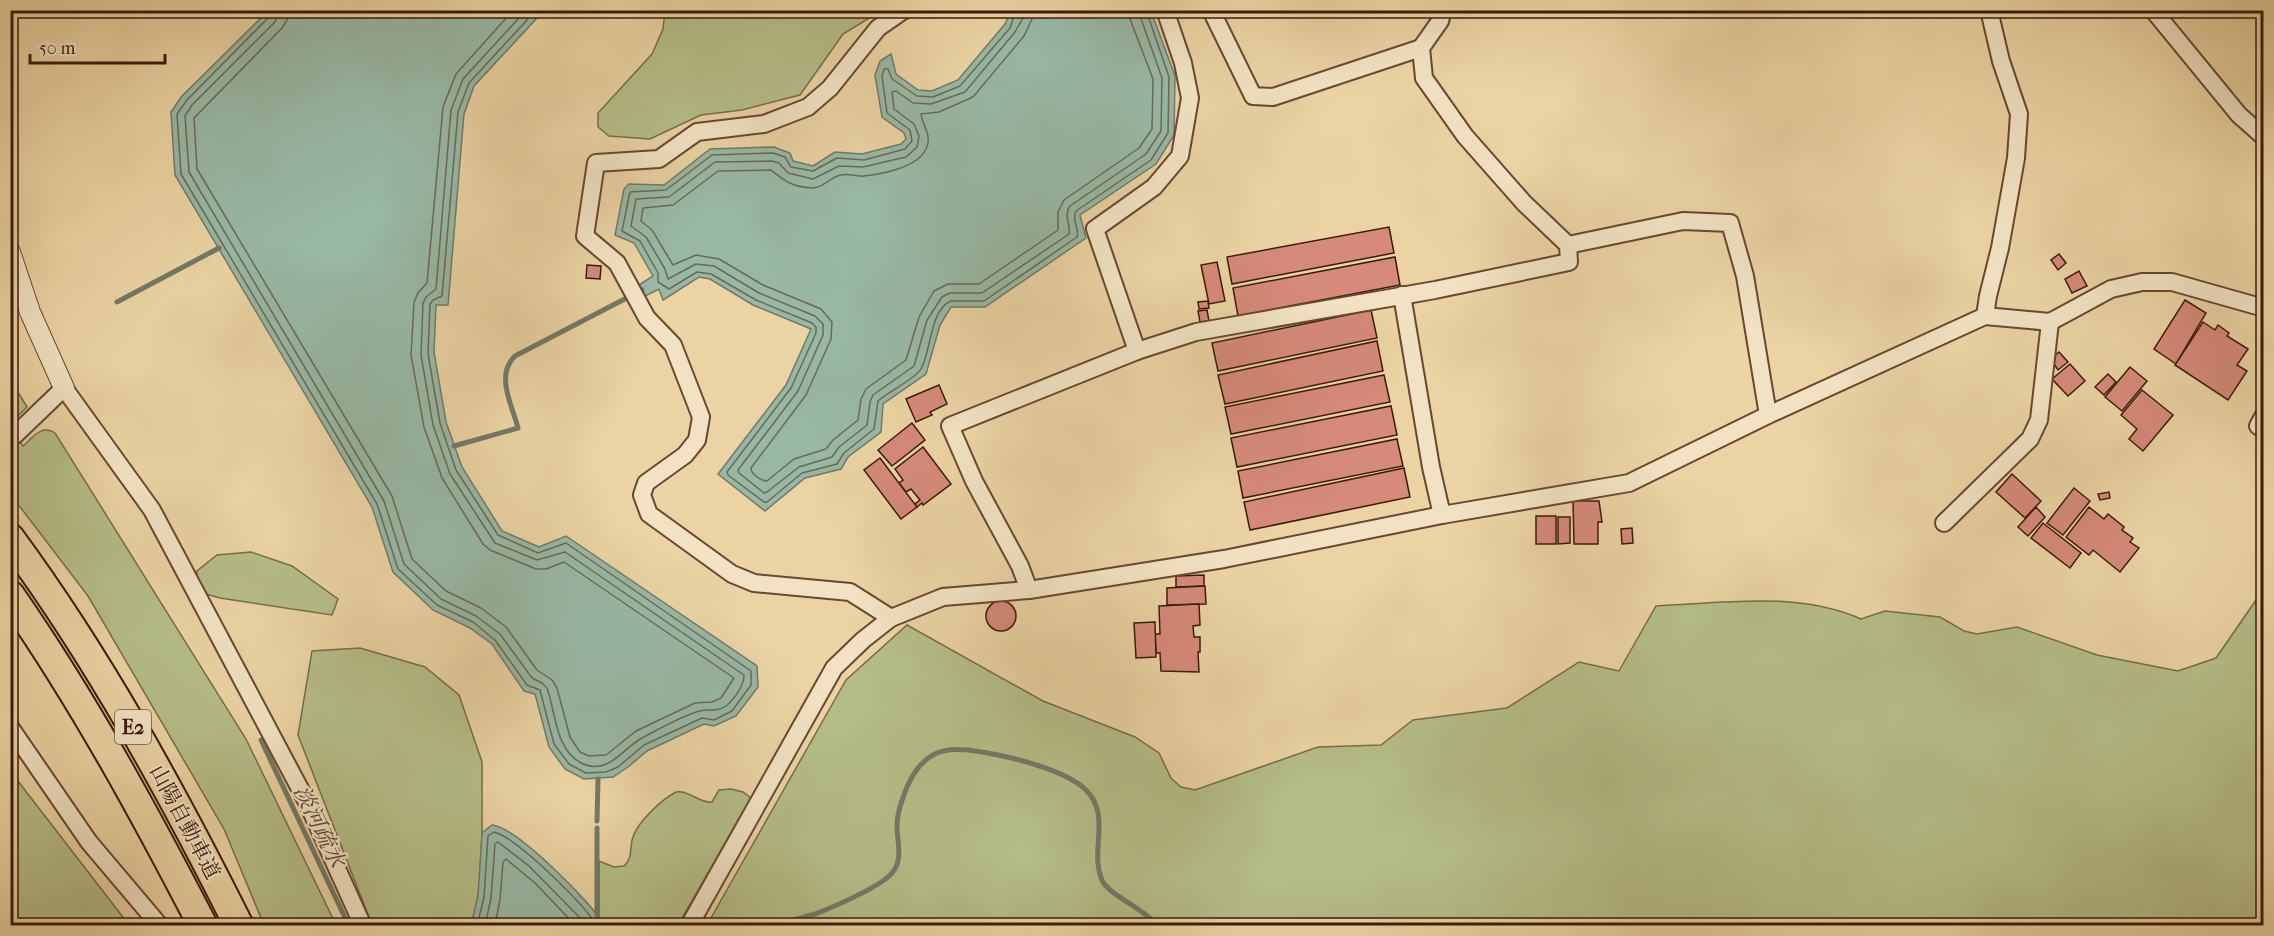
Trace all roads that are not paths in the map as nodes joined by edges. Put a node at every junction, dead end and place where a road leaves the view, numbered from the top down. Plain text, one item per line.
1 (904, 10) edge
2 (1165, 10) edge
3 (1211, 10) edge
4 (1443, 10) edge
5 (1989, 10) edge
6 (2153, 10) edge
7 (1421, 48) junction
8 (2264, 136) edge
9 (1568, 245) junction
10 (10, 252) edge
11 (1402, 295) junction
12 (2264, 308) edge
13 (1986, 316) junction
14 (2050, 322) junction
15 (1137, 351) junction
16 (64, 388) junction
17 (1768, 415) junction
18 (15, 435) dead end
19 (1442, 514) junction
20 (1944, 523) dead end
21 (10, 538) edge
22 (1029, 590) junction
23 (10, 596) edge
24 (891, 618) junction
25 (10, 727) edge
26 (160, 926) edge
27 (203, 926) edge
28 (239, 926) edge
29 (363, 926) edge
30 (689, 926) edge

1 - 24 street
2 - 15 street
3 - 7 street
4 - 7 street
5 - 13 street
6 - 8 street
7 - 9 street
9 - 11 street
9 - 17 street
10 - 16 street
11 - 15 street
11 - 19 street
12 - 14 street
13 - 14 street
13 - 17 street
14 - 20 street
15 - 22 street
16 - 18 street
16 - 29 street
17 - 19 street
19 - 22 street
21 - 28 highway, 山陽自動車道 / E2
22 - 24 street
23 - 27 highway, 山陽自動車道 / E2
24 - 30 street
25 - 26 street

